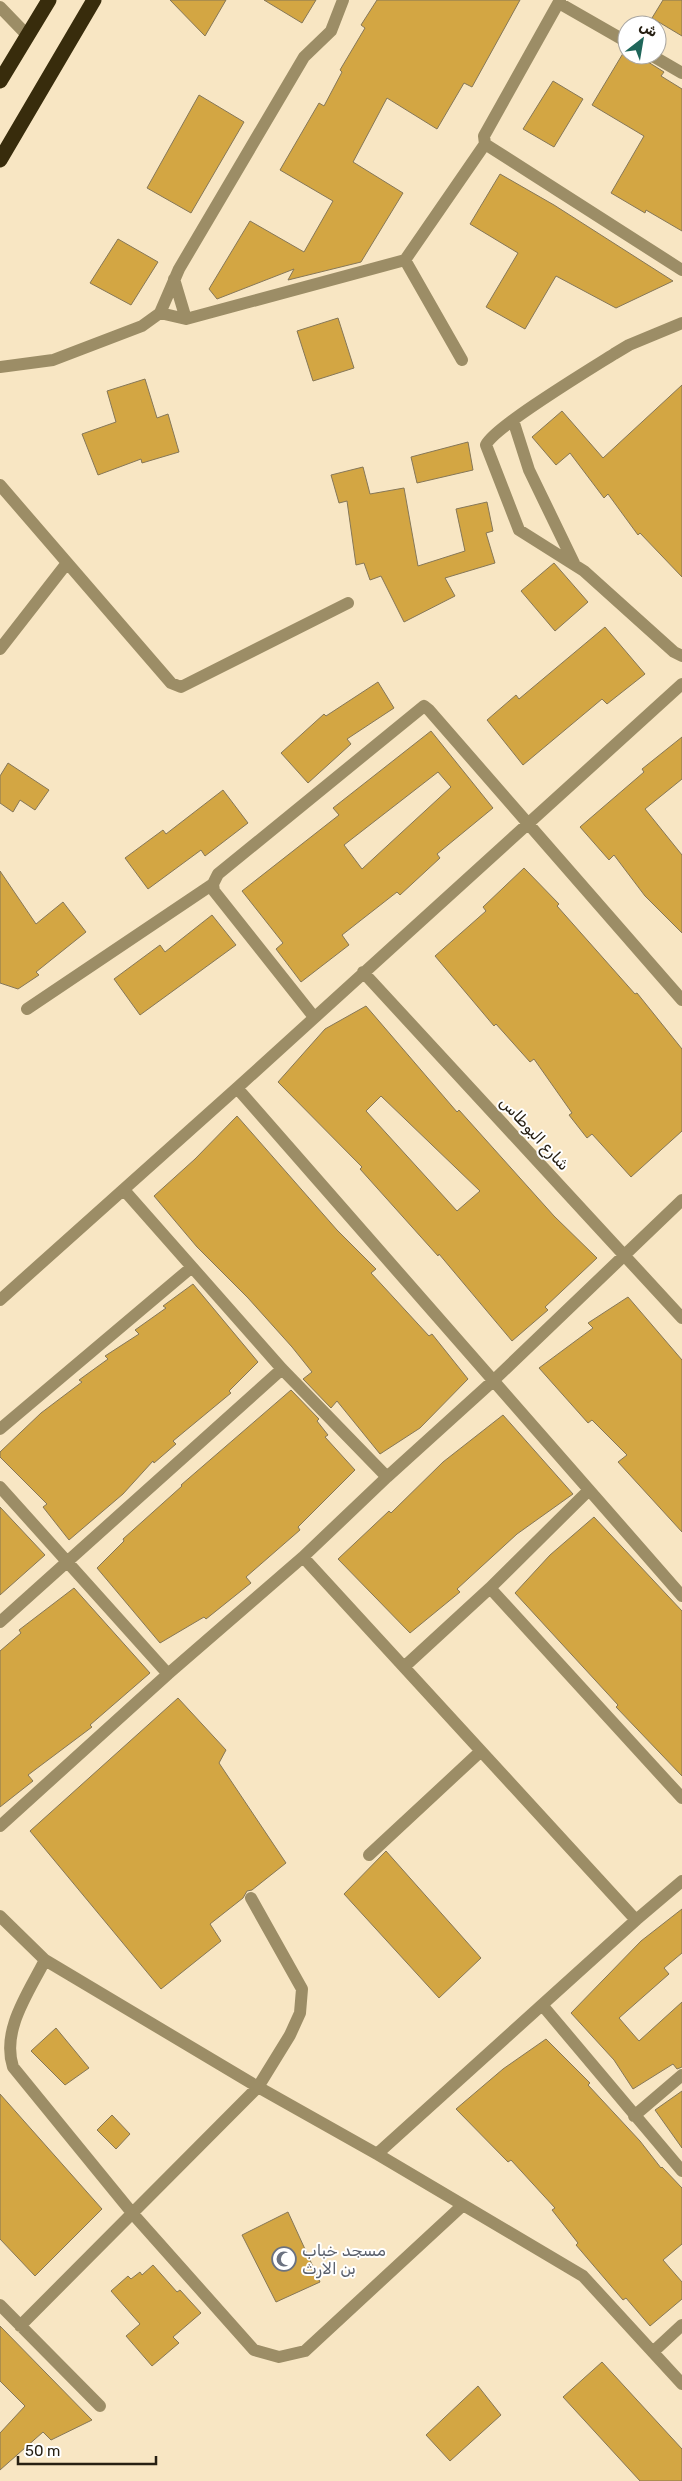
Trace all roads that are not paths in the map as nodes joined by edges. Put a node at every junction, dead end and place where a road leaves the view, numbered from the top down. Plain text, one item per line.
1 (49, 0) edge
2 (94, 0) edge
3 (343, 0) edge
4 (559, 1) edge
5 (0, 7) edge
6 (28, 36) junction
7 (617, 36) edge
8 (667, 65) edge
9 (682, 73) edge
10 (0, 81) edge
11 (485, 144) junction
12 (0, 160) edge
13 (405, 260) junction
14 (682, 270) edge
15 (174, 279) junction
16 (160, 314) junction
17 (186, 319) junction
18 (679, 327) edge
19 (462, 360) dead end
20 (0, 367) edge
21 (513, 420) junction
22 (0, 485) edge
23 (67, 563) junction
24 (574, 563) junction
25 (348, 603) dead end
26 (0, 649) edge
27 (678, 654) edge
28 (682, 667) edge
29 (682, 684) edge
30 (529, 824) junction
31 (213, 884) junction
32 (363, 972) junction
33 (682, 1000) edge
34 (27, 1009) dead end
35 (314, 1017) junction
36 (237, 1088) junction
37 (124, 1190) junction
38 (682, 1200) edge
39 (626, 1255) junction
40 (192, 1267) junction
41 (0, 1300) edge
42 (682, 1318) edge
43 (282, 1369) junction
44 (493, 1381) junction
45 (0, 1429) edge
46 (387, 1477) junction
47 (0, 1487) edge
48 (588, 1491) junction
49 (304, 1557) junction
50 (68, 1560) junction
51 (490, 1588) junction
52 (682, 1596) edge
53 (0, 1622) edge
54 (404, 1667) junction
55 (168, 1674) junction
56 (481, 1751) junction
57 (682, 1798) edge
58 (0, 1826) edge
59 (369, 1855) dead end
60 (682, 1881) edge
61 (251, 1898) dead end
62 (0, 1916) edge
63 (636, 1920) junction
64 (45, 1960) junction
65 (543, 2006) junction
66 (682, 2075) edge
67 (258, 2088) junction
68 (634, 2116) junction
69 (377, 2154) junction
70 (682, 2170) edge
71 (463, 2205) junction
72 (133, 2214) junction
73 (0, 2305) edge
74 (682, 2324) edge
75 (20, 2326) junction
76 (654, 2351) junction
77 (682, 2384) edge
78 (100, 2406) dead end

1 - 6 highway
2 - 12 highway
3 - 15 street
4 - 7 street
4 - 11 street
5 - 6 street
6 - 10 highway
8 - 9 street
11 - 13 street
11 - 14 street
13 - 17 street
13 - 19 street
15 - 16 street
15 - 17 street
16 - 17 street
16 - 20 street
18 - 21 street
21 - 24 street
21 - 24 street
22 - 23 street
23 - 25 street
23 - 26 street
24 - 27 street
27 - 28 street
29 - 30 street
30 - 31 street
30 - 32 street
30 - 33 street
31 - 34 street
31 - 35 street
32 - 35 street
32 - 39 street, شارع البوطاس
35 - 36 street
36 - 37 street
36 - 44 street
37 - 40 street
37 - 41 street
38 - 39 street
39 - 42 street, شارع البوطاس
39 - 44 street
40 - 43 street
40 - 45 street
43 - 46 street
43 - 50 street
44 - 46 street
44 - 48 street
46 - 49 street
47 - 50 street
48 - 51 street
48 - 52 street
49 - 54 street
49 - 55 street
50 - 53 street
50 - 55 street
51 - 54 street
51 - 57 street
54 - 56 street
55 - 58 street
56 - 59 street
56 - 63 street
60 - 63 street
61 - 67 street
62 - 64 street
63 - 65 street
64 - 67 street
64 - 72 street
65 - 68 street
65 - 69 street
66 - 68 street
67 - 69 street
67 - 72 street
68 - 70 street
69 - 71 street
71 - 72 street
71 - 76 street
72 - 75 street
73 - 75 street
74 - 76 street
75 - 78 street
76 - 77 street

